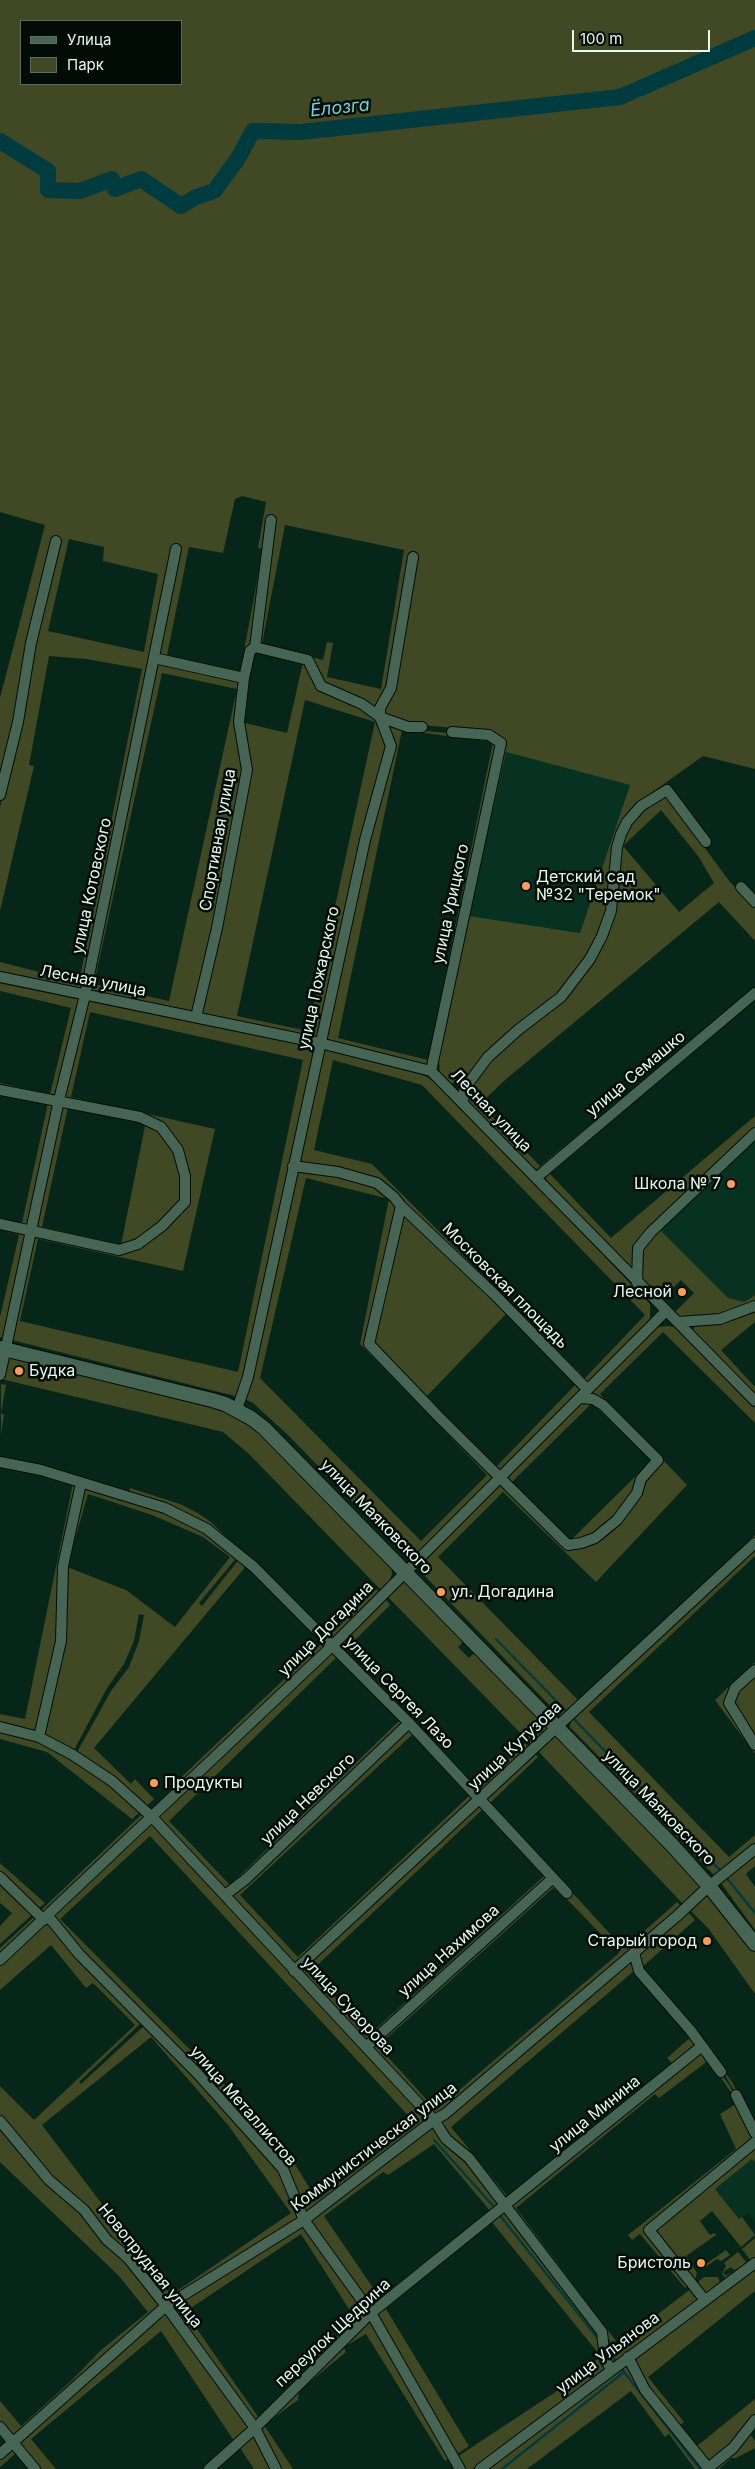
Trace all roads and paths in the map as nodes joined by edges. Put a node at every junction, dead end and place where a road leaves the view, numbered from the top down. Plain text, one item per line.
1 (271, 520) dead end
2 (56, 541) dead end
3 (176, 549) dead end
4 (413, 557) dead end
5 (254, 646) junction
6 (154, 658) junction
7 (244, 678) junction
8 (380, 717) junction
9 (422, 727) dead end
10 (452, 732) dead end
11 (0, 795) edge
12 (706, 842) dead end
13 (741, 887) dead end
14 (755, 902) edge
15 (0, 977) edge
16 (755, 993) edge
17 (85, 995) junction
18 (196, 1017) junction
19 (320, 1043) junction
20 (431, 1071) junction
21 (450, 1088) junction
22 (464, 1089) junction
23 (0, 1090) edge
24 (59, 1100) junction
25 (463, 1103) junction
26 (755, 1133) edge
27 (293, 1166) junction
28 (536, 1178) junction
29 (401, 1206) junction
30 (0, 1224) edge
31 (30, 1230) junction
32 (637, 1283) junction
33 (755, 1306) edge
34 (665, 1312) junction
35 (678, 1322) junction
36 (2, 1349) edge
37 (0, 1375) edge
38 (587, 1389) junction
39 (579, 1398) junction
40 (755, 1401) edge
41 (237, 1409) junction
42 (0, 1462) edge
43 (500, 1478) junction
44 (81, 1483) junction
45 (755, 1543) edge
46 (405, 1572) junction
47 (332, 1646) junction
48 (755, 1670) edge
49 (409, 1723) junction
50 (0, 1727) edge
51 (557, 1727) junction
52 (40, 1737) junction
53 (755, 1746) edge
54 (481, 1799) junction
55 (152, 1817) junction
56 (755, 1849) edge
57 (0, 1877) edge
58 (553, 1878) junction
59 (709, 1886) junction
60 (567, 1893) dead end
61 (225, 1895) junction
62 (46, 1918) junction
63 (755, 1944) edge
64 (634, 1953) junction
65 (0, 1960) edge
66 (294, 1971) junction
67 (702, 2046) junction
68 (366, 2047) junction
69 (722, 2072) dead end
70 (736, 2095) dead end
71 (434, 2120) junction
72 (0, 2121) edge
73 (755, 2133) edge
74 (755, 2142) edge
75 (507, 2205) junction
76 (304, 2220) junction
77 (755, 2263) edge
78 (704, 2299) junction
79 (166, 2306) junction
80 (371, 2313) junction
81 (628, 2356) junction
82 (611, 2369) junction
83 (755, 2420) edge
84 (0, 2427) edge
85 (255, 2428) junction
86 (13, 2444) junction
87 (0, 2454) edge
88 (35, 2469) edge
89 (209, 2469) edge
90 (276, 2469) edge
91 (460, 2469) edge
92 (480, 2469) edge
93 (708, 2469) edge

1 - 5 street, Спортивная улица
2 - 11 street
3 - 6 street, улица Котовского
4 - 8 street
5 - 7 street, Спортивная улица
5 - 8 street
6 - 7 street
6 - 17 street, улица Котовского
7 - 18 street, Спортивная улица
8 - 9 street
8 - 19 street, улица Пожарского
10 - 20 street, улица Урицкого
12 - 22 street
13 - 14 street
15 - 17 street, Лесная улица
16 - 28 street, улица Семашко
17 - 18 street, Лесная улица
17 - 24 street, улица Котовского
18 - 19 street, Лесная улица
19 - 20 street, Лесная улица
19 - 27 street, улица Пожарского
20 - 21 street, Лесная улица
21 - 22 street
21 - 25 street, Лесная улица
22 - 25 street
23 - 24 street
24 - 31 street, улица Котовского
24 - 31 street
25 - 28 street, Лесная улица
26 - 32 street
27 - 29 street, Московская площадь
27 - 41 street, улица Пожарского
28 - 32 street, Лесная улица
29 - 38 street, Московская площадь
29 - 43 street
30 - 31 street
31 - 36 street, улица Котовского
32 - 34 street, Лесная улица
33 - 35 street
34 - 35 street, Лесная улица
34 - 38 street, улица Догадина
35 - 40 street, Лесная улица
36 - 37 street, улица Котовского
36 - 41 main road, улица Маяковского
38 - 39 street, улица Догадина
39 - 43 street, улица Догадина
39 - 43 street
41 - 46 main road, улица Маяковского
42 - 44 street, улица Сергея Лазо
43 - 46 street, улица Догадина
44 - 47 street, улица Сергея Лазо
44 - 52 street
45 - 51 street, улица Кутузова
46 - 47 street, улица Догадина
46 - 51 main road, улица Маяковского
47 - 49 street, улица Сергея Лазо
47 - 55 street, улица Догадина
48 - 53 street
49 - 54 street, улица Сергея Лазо
49 - 61 street, улица Невского
50 - 52 street, улица Суворова
51 - 54 street, улица Кутузова
51 - 59 main road, улица Маяковского
52 - 55 street, улица Суворова
54 - 58 street, улица Сергея Лазо
54 - 66 street, улица Кутузова
55 - 61 street, улица Суворова
55 - 62 street, улица Догадина
56 - 59 street, Коммунистическая улица
57 - 62 street, улица Металлистов
58 - 60 street, улица Сергея Лазо
58 - 68 street, улица Нахимова
59 - 63 main road, улица Маяковского
59 - 64 street, Коммунистическая улица
61 - 66 street, улица Суворова
62 - 65 street, улица Догадина
62 - 76 street, улица Металлистов
64 - 67 street
64 - 71 street, Коммунистическая улица
66 - 68 street, улица Суворова
67 - 69 street
67 - 75 street, улица Минина
68 - 71 street, улица Суворова
70 - 73 street
71 - 75 street, улица Суворова
71 - 76 street, Коммунистическая улица
72 - 79 street, Новопрудная улица
74 - 78 street
75 - 80 street, переулок Щедрина
75 - 82 street, улица Суворова
76 - 79 street, Коммунистическая улица
76 - 80 street, улица Металлистов
77 - 78 street, улица Ульянова
78 - 81 street, улица Ульянова
79 - 85 street, Новопрудная улица
79 - 86 street, Коммунистическая улица
80 - 85 street, переулок Щедрина
80 - 91 street, улица Металлистов
81 - 82 street, улица Ульянова
81 - 93 street
82 - 92 street, улица Ульянова
83 - 93 street
84 - 86 street
85 - 89 street, переулок Щедрина
85 - 90 street, Новопрудная улица
86 - 87 street, Коммунистическая улица
86 - 88 street

